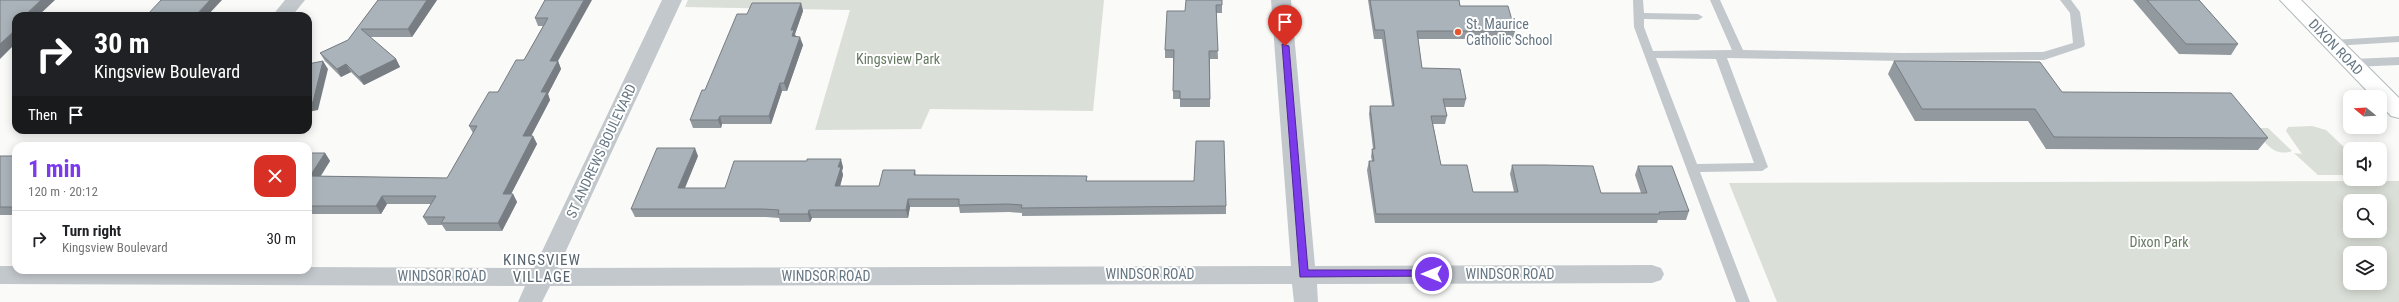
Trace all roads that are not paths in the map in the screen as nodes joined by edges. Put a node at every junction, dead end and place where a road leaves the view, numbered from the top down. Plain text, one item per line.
1 (295, 0) edge
2 (672, 0) edge
3 (1281, 0) edge
4 (1638, 0) edge
5 (1715, 0) edge
6 (2065, 0) edge
7 (2290, 0) edge
8 (285, 12) edge
9 (1638, 16) junction
10 (1698, 17) dead end
11 (2399, 40) edge
12 (2333, 43) junction
13 (1739, 53) junction
14 (1649, 54) junction
15 (1720, 55) junction
16 (2399, 61) edge
17 (2352, 64) junction
18 (2399, 111) edge
19 (1692, 168) junction
20 (1304, 274) junction
21 (1652, 274) dead end
22 (0, 275) edge
23 (541, 277) junction
24 (530, 302) edge
25 (1306, 302) edge
26 (1743, 302) edge

1 - 8 street
2 - 23 street, ST ANDREWS BOULEVARD
3 - 20 street
4 - 9 lane
5 - 13 lane
6 - 13 lane
7 - 12 main road, DIXON ROAD
9 - 10 lane
9 - 14 lane
11 - 12 lane
12 - 17 main road, DIXON ROAD
13 - 15 lane
14 - 15 lane
14 - 19 lane
15 - 19 lane
16 - 17 lane
17 - 18 main road, DIXON ROAD
19 - 26 lane
20 - 21 street, WINDSOR ROAD
20 - 23 street, WINDSOR ROAD
20 - 25 street
22 - 23 street, WINDSOR ROAD
23 - 24 street, ST ANDREWS BOULEVARD

